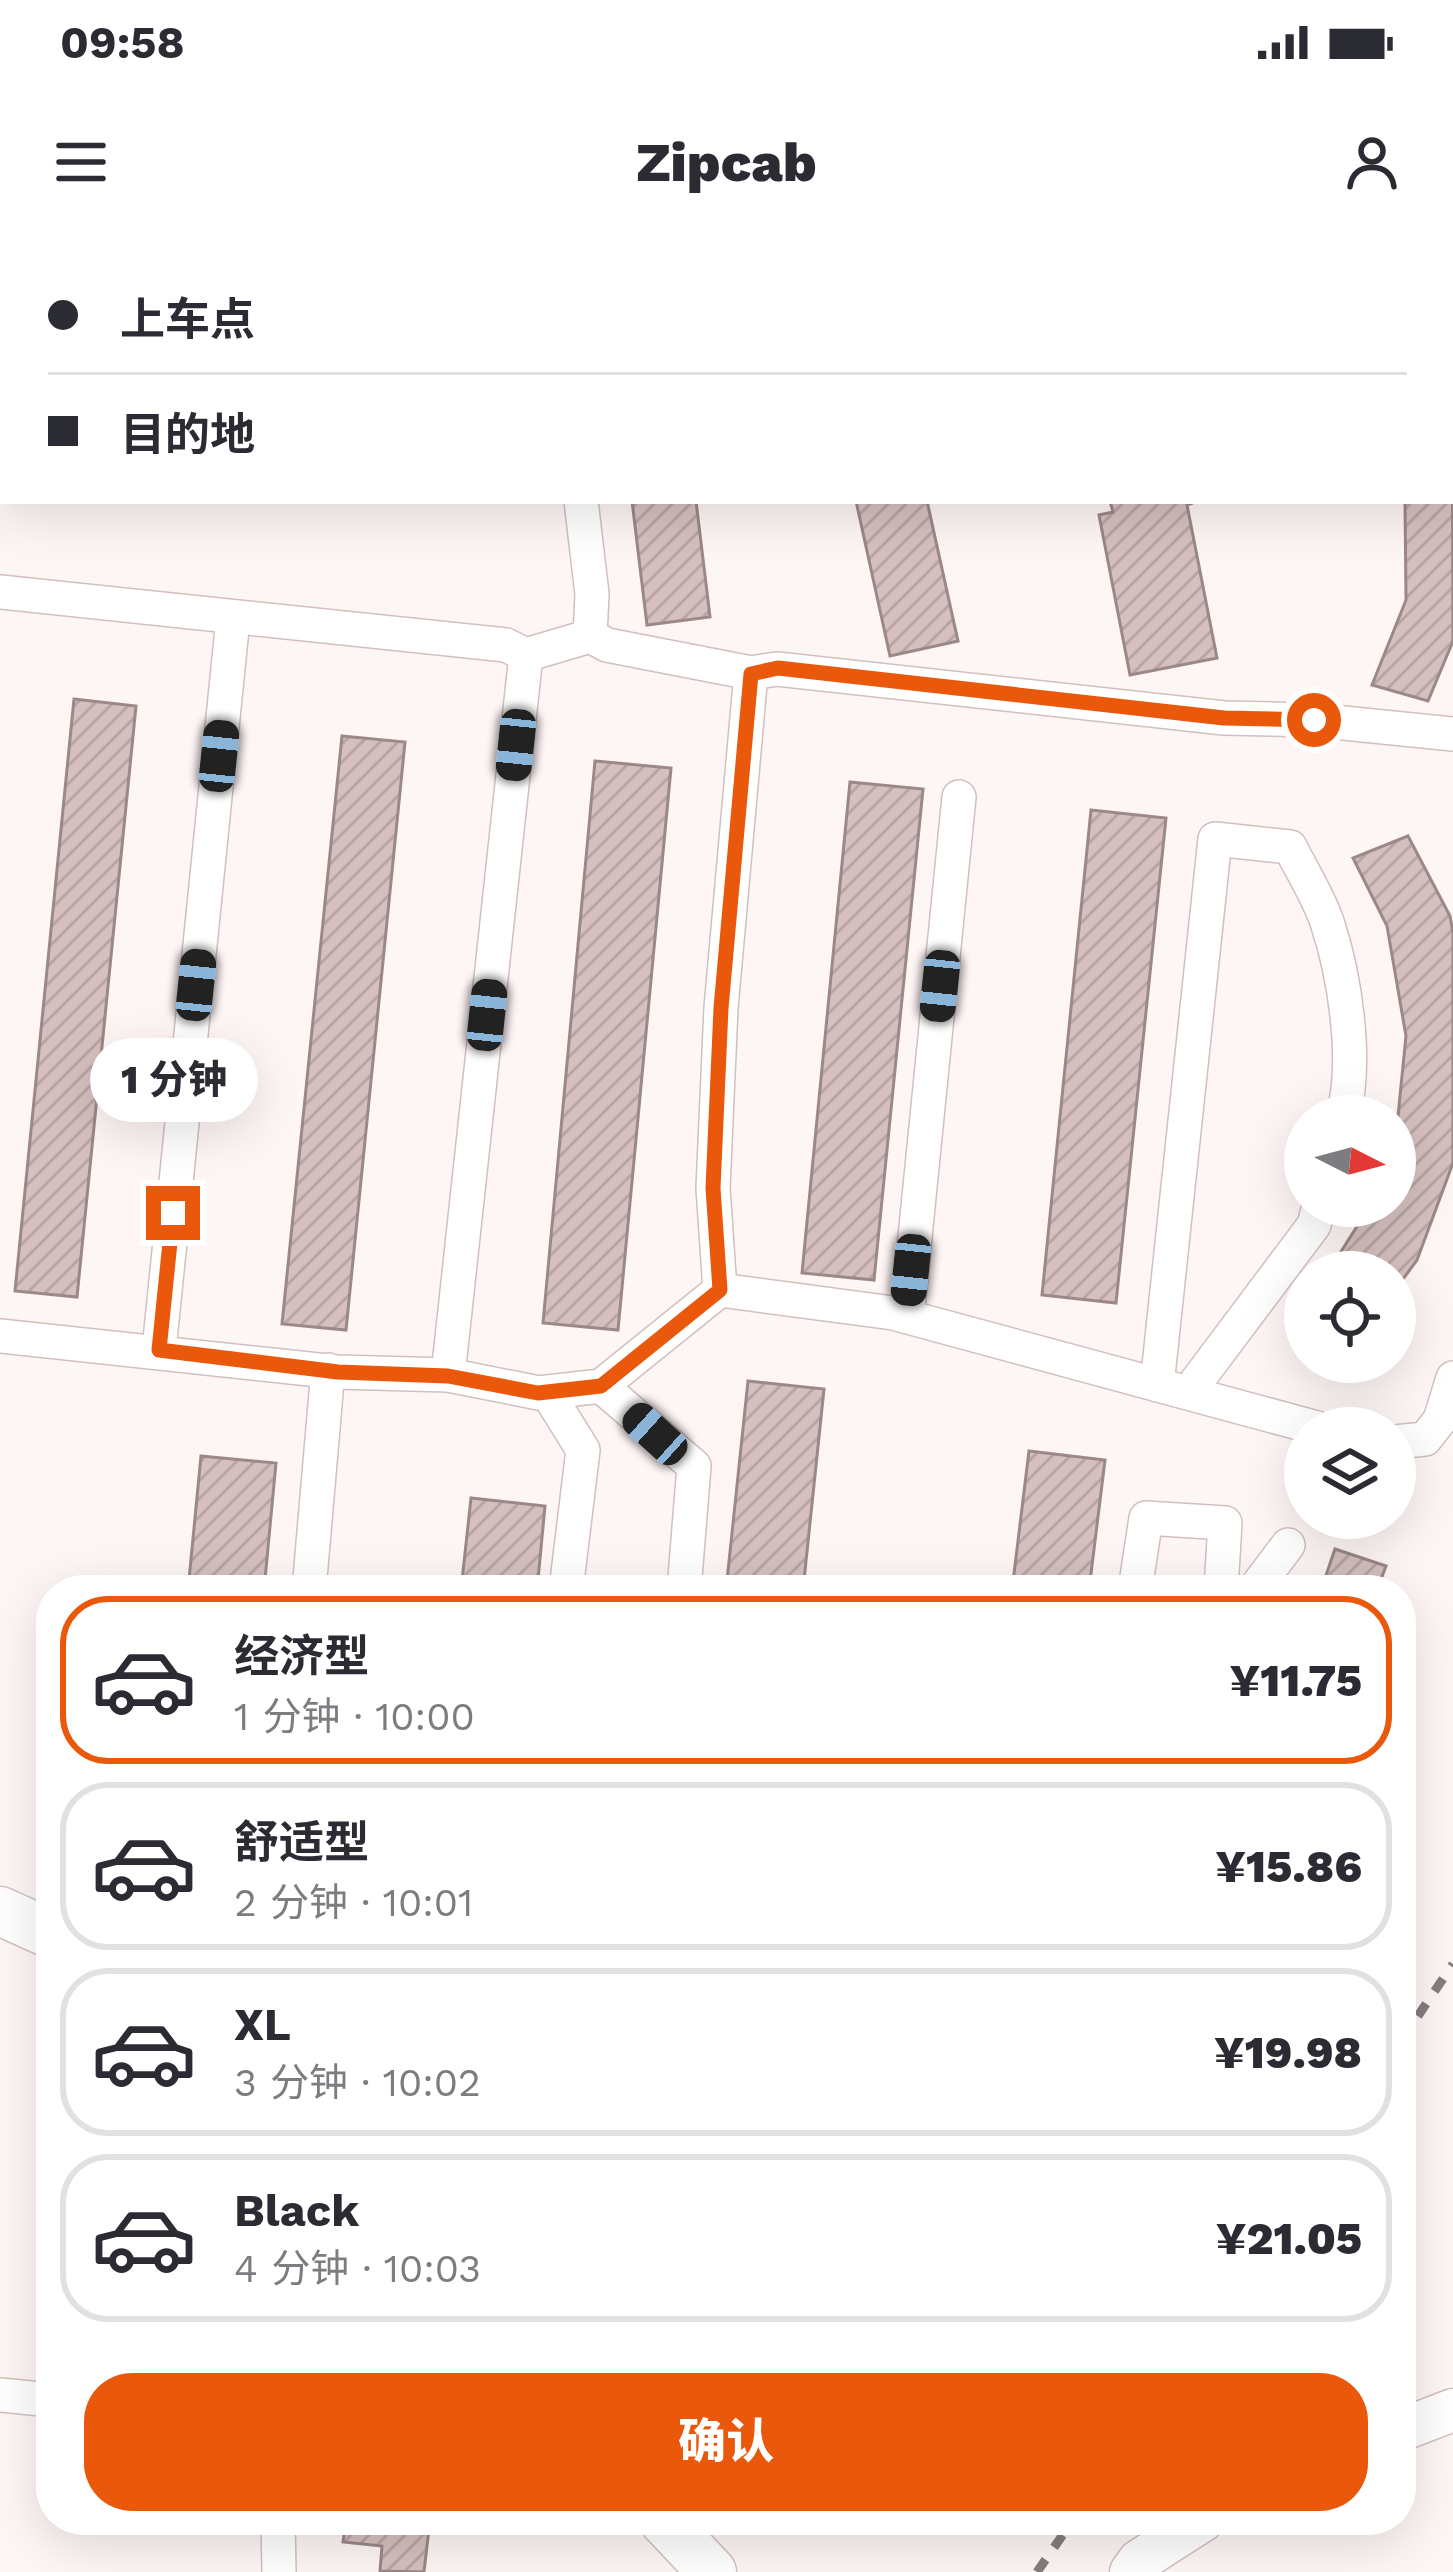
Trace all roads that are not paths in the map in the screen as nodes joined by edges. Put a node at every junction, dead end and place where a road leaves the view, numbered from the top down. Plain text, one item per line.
1 (581, 504) edge
2 (0, 592) edge
3 (233, 619) junction
4 (590, 636) junction
5 (526, 655) junction
6 (751, 674) junction
7 (1453, 734) edge
8 (959, 797) dead end
9 (1348, 1095) edge
10 (1313, 1227) edge
11 (720, 1290) junction
12 (907, 1317) junction
13 (0, 1336) edge
14 (159, 1350) junction
15 (328, 1370) junction
16 (448, 1376) junction
17 (1453, 1378) edge
18 (601, 1386) junction
19 (1173, 1389) junction
20 (547, 1392) junction
21 (1284, 1419) edge
22 (1416, 1440) edge
23 (1288, 1544) dead end
24 (310, 1575) edge
25 (568, 1575) edge
26 (685, 1575) edge
27 (1137, 1575) edge
28 (1222, 1575) edge
29 (1265, 1575) edge
30 (0, 1910) edge
31 (36, 1927) edge
32 (0, 2395) edge
33 (36, 2399) edge
34 (1453, 2410) edge
35 (1416, 2424) edge
36 (278, 2535) edge
37 (677, 2535) edge
38 (1180, 2535) edge
39 (279, 2572) edge
40 (712, 2572) edge
41 (1131, 2572) edge

1 - 4 street
2 - 3 street
3 - 5 street
3 - 14 street
4 - 5 street
4 - 6 street
5 - 16 street
6 - 7 street
6 - 11 street
8 - 12 street
9 - 19 street
10 - 19 street
11 - 12 street
11 - 18 street
12 - 19 street
13 - 14 street
14 - 15 street
15 - 16 street
15 - 24 street
16 - 20 street
17 - 22 street
18 - 20 street
18 - 26 street
19 - 21 street
20 - 25 street
23 - 29 street
27 - 28 street
30 - 31 main road
32 - 33 street
34 - 35 street
36 - 39 street
37 - 40 main road
38 - 41 street

